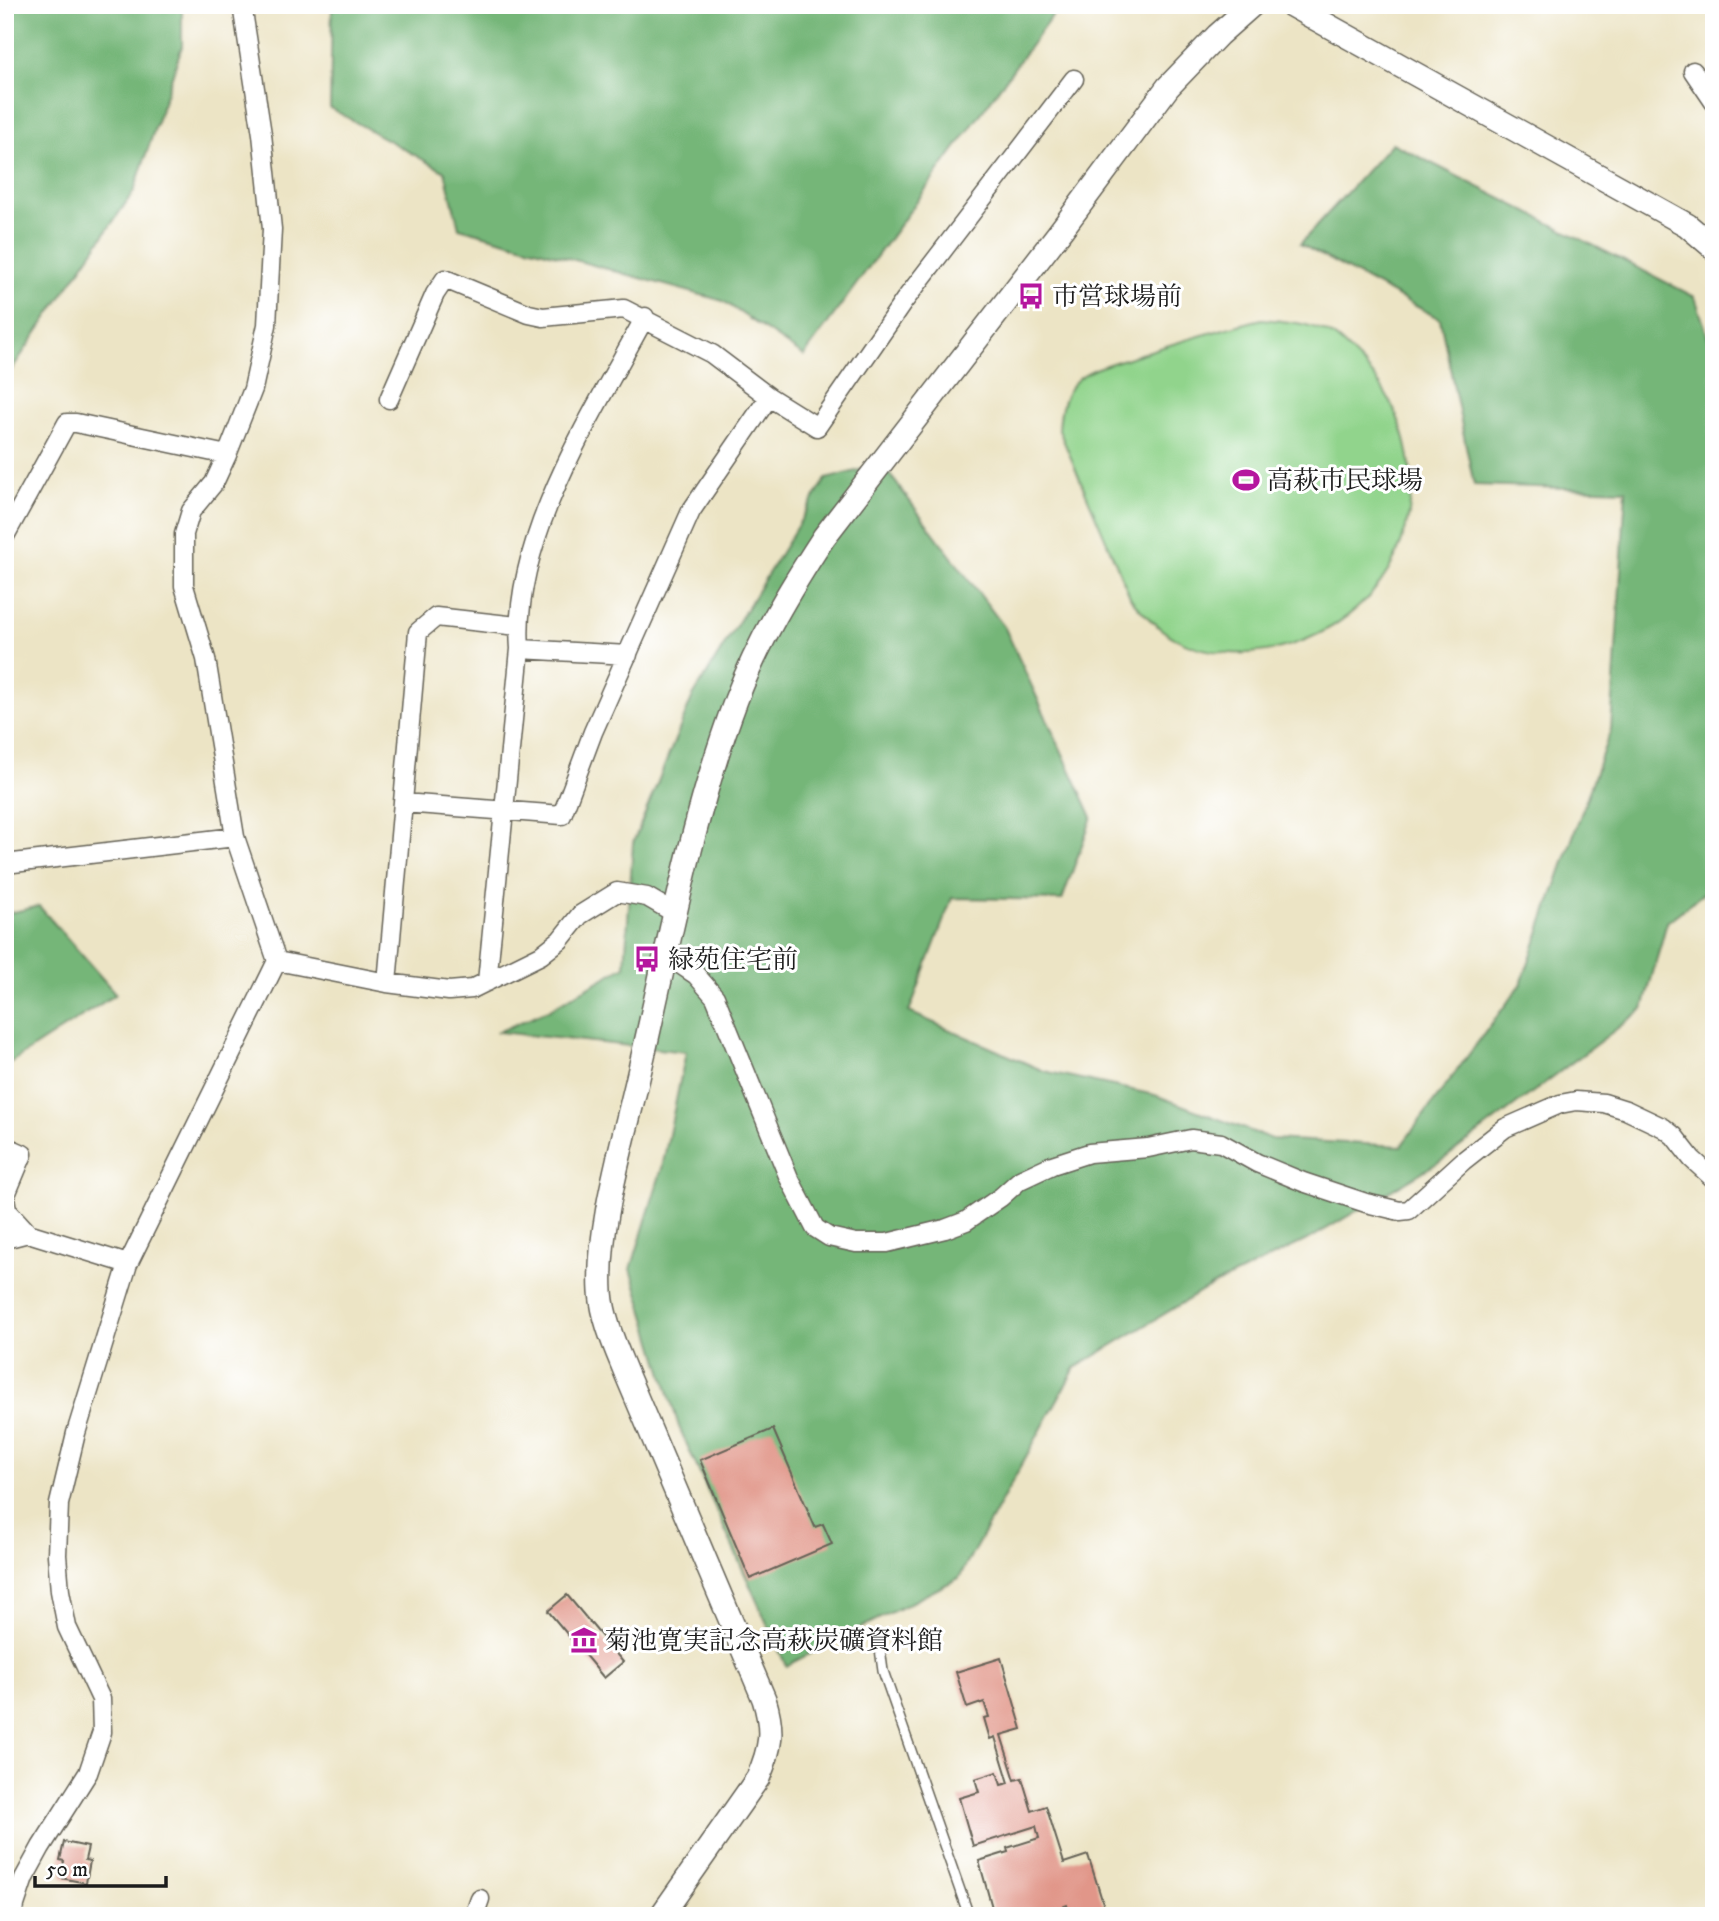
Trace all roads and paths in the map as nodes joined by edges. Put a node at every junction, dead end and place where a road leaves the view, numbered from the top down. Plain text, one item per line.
1 (242, 5) edge
2 (1252, 5) edge
3 (1291, 5) edge
4 (1693, 71) dead end
5 (1074, 79) dead end
6 (1714, 102) edge
7 (1714, 247) edge
8 (645, 317) junction
9 (769, 397) junction
10 (389, 399) dead end
11 (227, 456) junction
12 (5, 536) edge
13 (518, 626) junction
14 (520, 649) junction
15 (628, 655) junction
16 (403, 803) junction
17 (505, 811) junction
18 (235, 837) junction
19 (5, 864) edge
20 (676, 914) junction
21 (666, 955) junction
22 (277, 961) junction
23 (486, 982) junction
24 (387, 983) junction
25 (5, 1146) edge
26 (1713, 1177) edge
27 (28, 1233) junction
28 (5, 1239) edge
29 (128, 1264) junction
30 (878, 1634) dead end
31 (13, 1916) edge
32 (661, 1916) edge
33 (969, 1916) edge

1 - 11 street
2 - 20 street
3 - 7 street
4 - 6 street
5 - 9 street
8 - 9 street
8 - 10 street
8 - 13 street
9 - 15 street
11 - 12 street
11 - 18 street
13 - 14 street
13 - 16 street
14 - 15 street
14 - 17 street
15 - 17 street
16 - 17 street
16 - 24 street
17 - 23 street
18 - 19 street
18 - 22 street
20 - 21 street
20 - 23 street
21 - 26 street
21 - 32 street
22 - 24 street
22 - 29 street
23 - 24 street
25 - 27 street
27 - 28 street
27 - 29 street
29 - 31 street
30 - 33 lane

